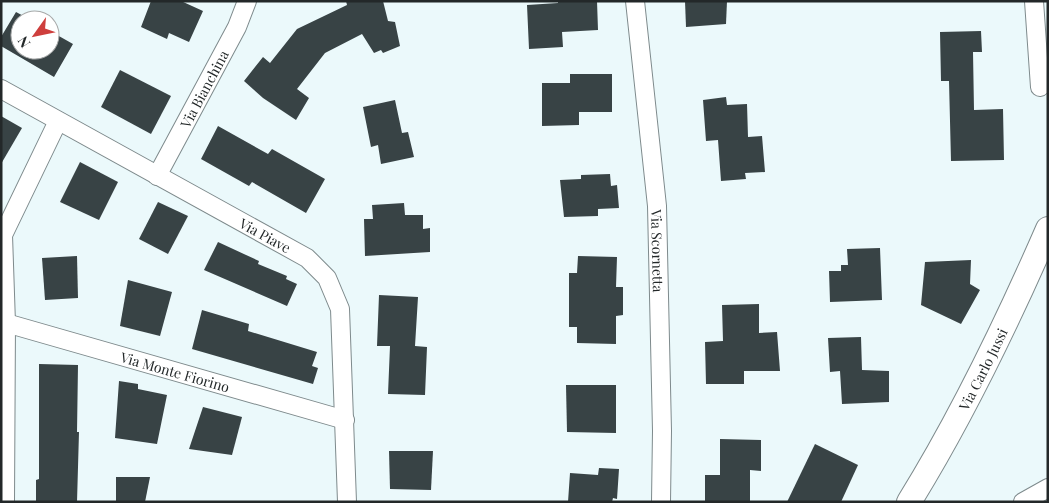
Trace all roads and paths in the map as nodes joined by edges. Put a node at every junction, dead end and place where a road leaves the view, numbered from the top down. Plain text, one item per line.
1 (247, 1) edge
2 (635, 1) edge
3 (1034, 1) edge
4 (1040, 87) dead end
5 (1, 89) edge
6 (58, 121) junction
7 (157, 176) junction
8 (1048, 230) edge
9 (2, 235) edge
10 (6, 323) junction
11 (345, 420) junction
12 (1048, 488) edge
13 (5, 502) edge
14 (348, 502) edge
15 (661, 502) edge
16 (908, 502) edge
17 (1024, 502) edge

1 - 7 street, Via Bianchina
2 - 15 street, Via Scornetta
3 - 4 street
5 - 6 street, Via Piave
6 - 7 street, Via Piave
6 - 9 street
7 - 11 street, Via Piave
8 - 16 street, Via Carlo Jussi
9 - 10 street
10 - 11 street, Via Monte Fiorino
10 - 13 street
11 - 14 street, Via Piave
12 - 17 street

